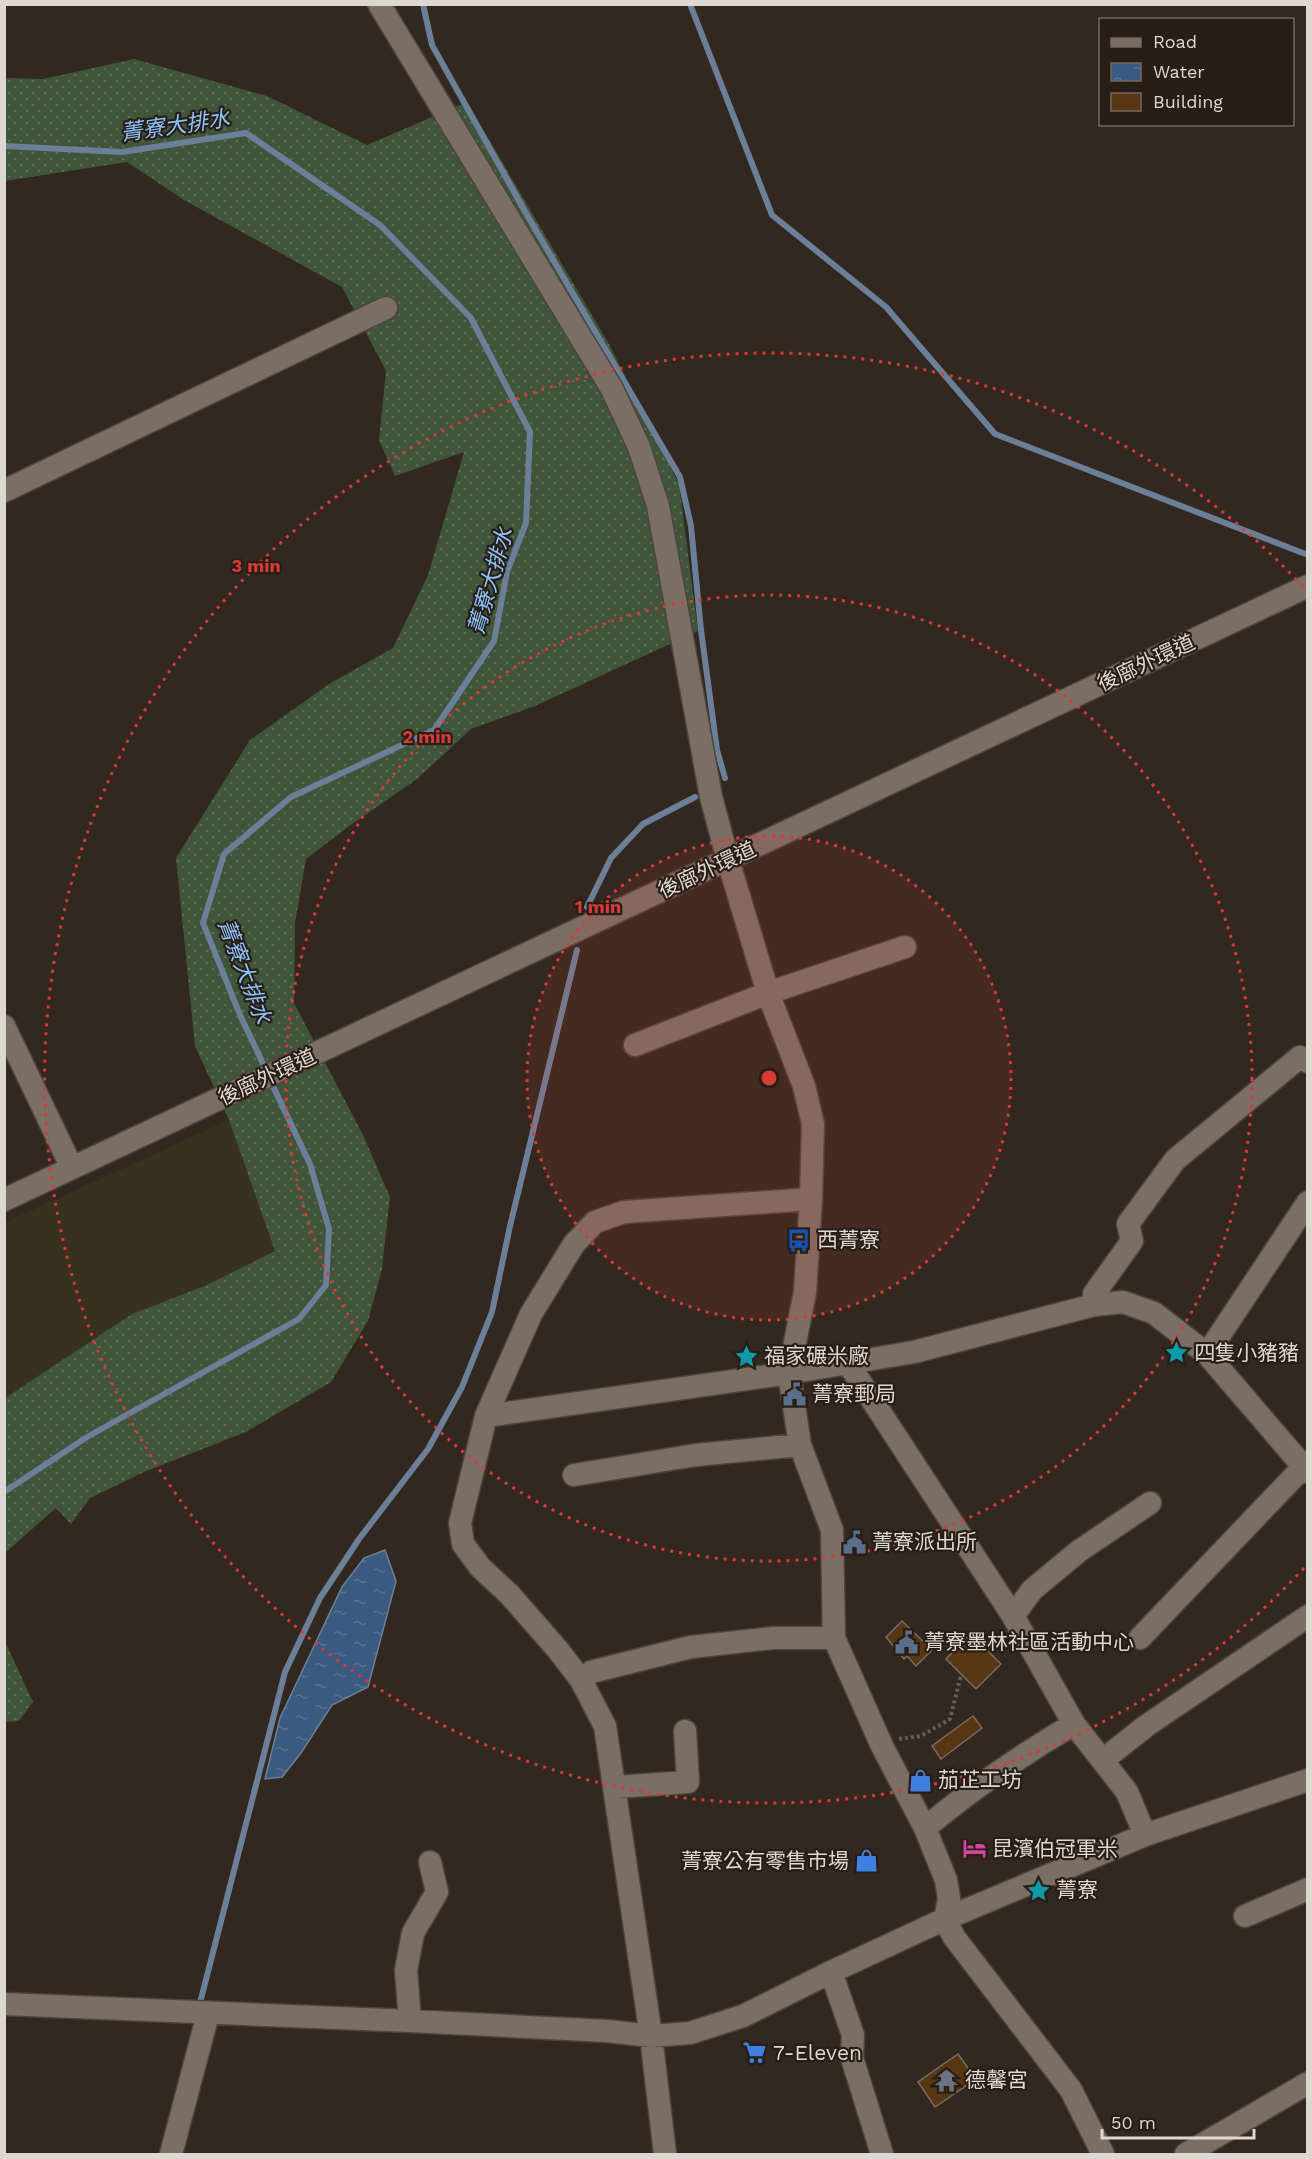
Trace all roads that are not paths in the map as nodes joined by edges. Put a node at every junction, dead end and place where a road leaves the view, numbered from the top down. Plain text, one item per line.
1 (379, 4) edge
2 (386, 308) dead end
3 (4, 491) edge
4 (1301, 590) edge
5 (728, 860) junction
6 (905, 947) dead end
7 (768, 993) junction
8 (4, 1026) edge
9 (635, 1045) dead end
10 (1308, 1062) edge
11 (72, 1168) junction
12 (811, 1199) junction
13 (4, 1200) edge
14 (1308, 1202) edge
15 (1094, 1305) junction
16 (1207, 1354) junction
17 (848, 1363) junction
18 (789, 1373) junction
19 (486, 1416) junction
20 (800, 1445) junction
21 (1306, 1467) edge
22 (574, 1475) dead end
23 (1150, 1503) dead end
24 (1013, 1616) junction
25 (1308, 1616) edge
26 (834, 1638) junction
27 (1140, 1638) dead end
28 (580, 1680) junction
29 (1074, 1724) junction
30 (685, 1731) dead end
31 (1103, 1760) junction
32 (1308, 1780) edge
33 (616, 1787) junction
34 (925, 1828) junction
35 (1145, 1835) junction
36 (430, 1862) dead end
37 (1308, 1889) edge
38 (1245, 1916) dead end
39 (945, 1920) junction
40 (831, 1972) junction
41 (4, 2004) edge
42 (208, 2014) junction
43 (410, 2021) junction
44 (651, 2036) junction
45 (1308, 2083) edge
46 (171, 2154) edge
47 (664, 2154) edge
48 (882, 2154) edge
49 (1103, 2154) edge
50 (1186, 2154) edge

1 - 5 street
2 - 3 street
4 - 5 street, 後廍外環道
5 - 7 street
5 - 11 street, 後廍外環道
6 - 7 street
7 - 9 street
7 - 12 street
8 - 11 street
10 - 15 street
11 - 13 street, 後廍外環道
12 - 18 street
12 - 19 street
14 - 16 street
15 - 16 street
15 - 17 street
16 - 21 street
17 - 18 street
17 - 24 street
18 - 19 street
18 - 20 street
19 - 28 street
20 - 22 street
20 - 26 street
21 - 27 street
23 - 24 street
24 - 29 street
25 - 31 street
26 - 28 street
26 - 34 street
28 - 33 street
29 - 31 street
29 - 34 street
30 - 33 street
31 - 35 street
32 - 35 street
33 - 44 street
34 - 39 street
35 - 39 street
36 - 43 street
37 - 38 street
39 - 40 street
39 - 49 street
40 - 44 street
40 - 48 street
41 - 42 street
42 - 43 street
42 - 46 street
43 - 44 street
44 - 47 street
45 - 50 street

